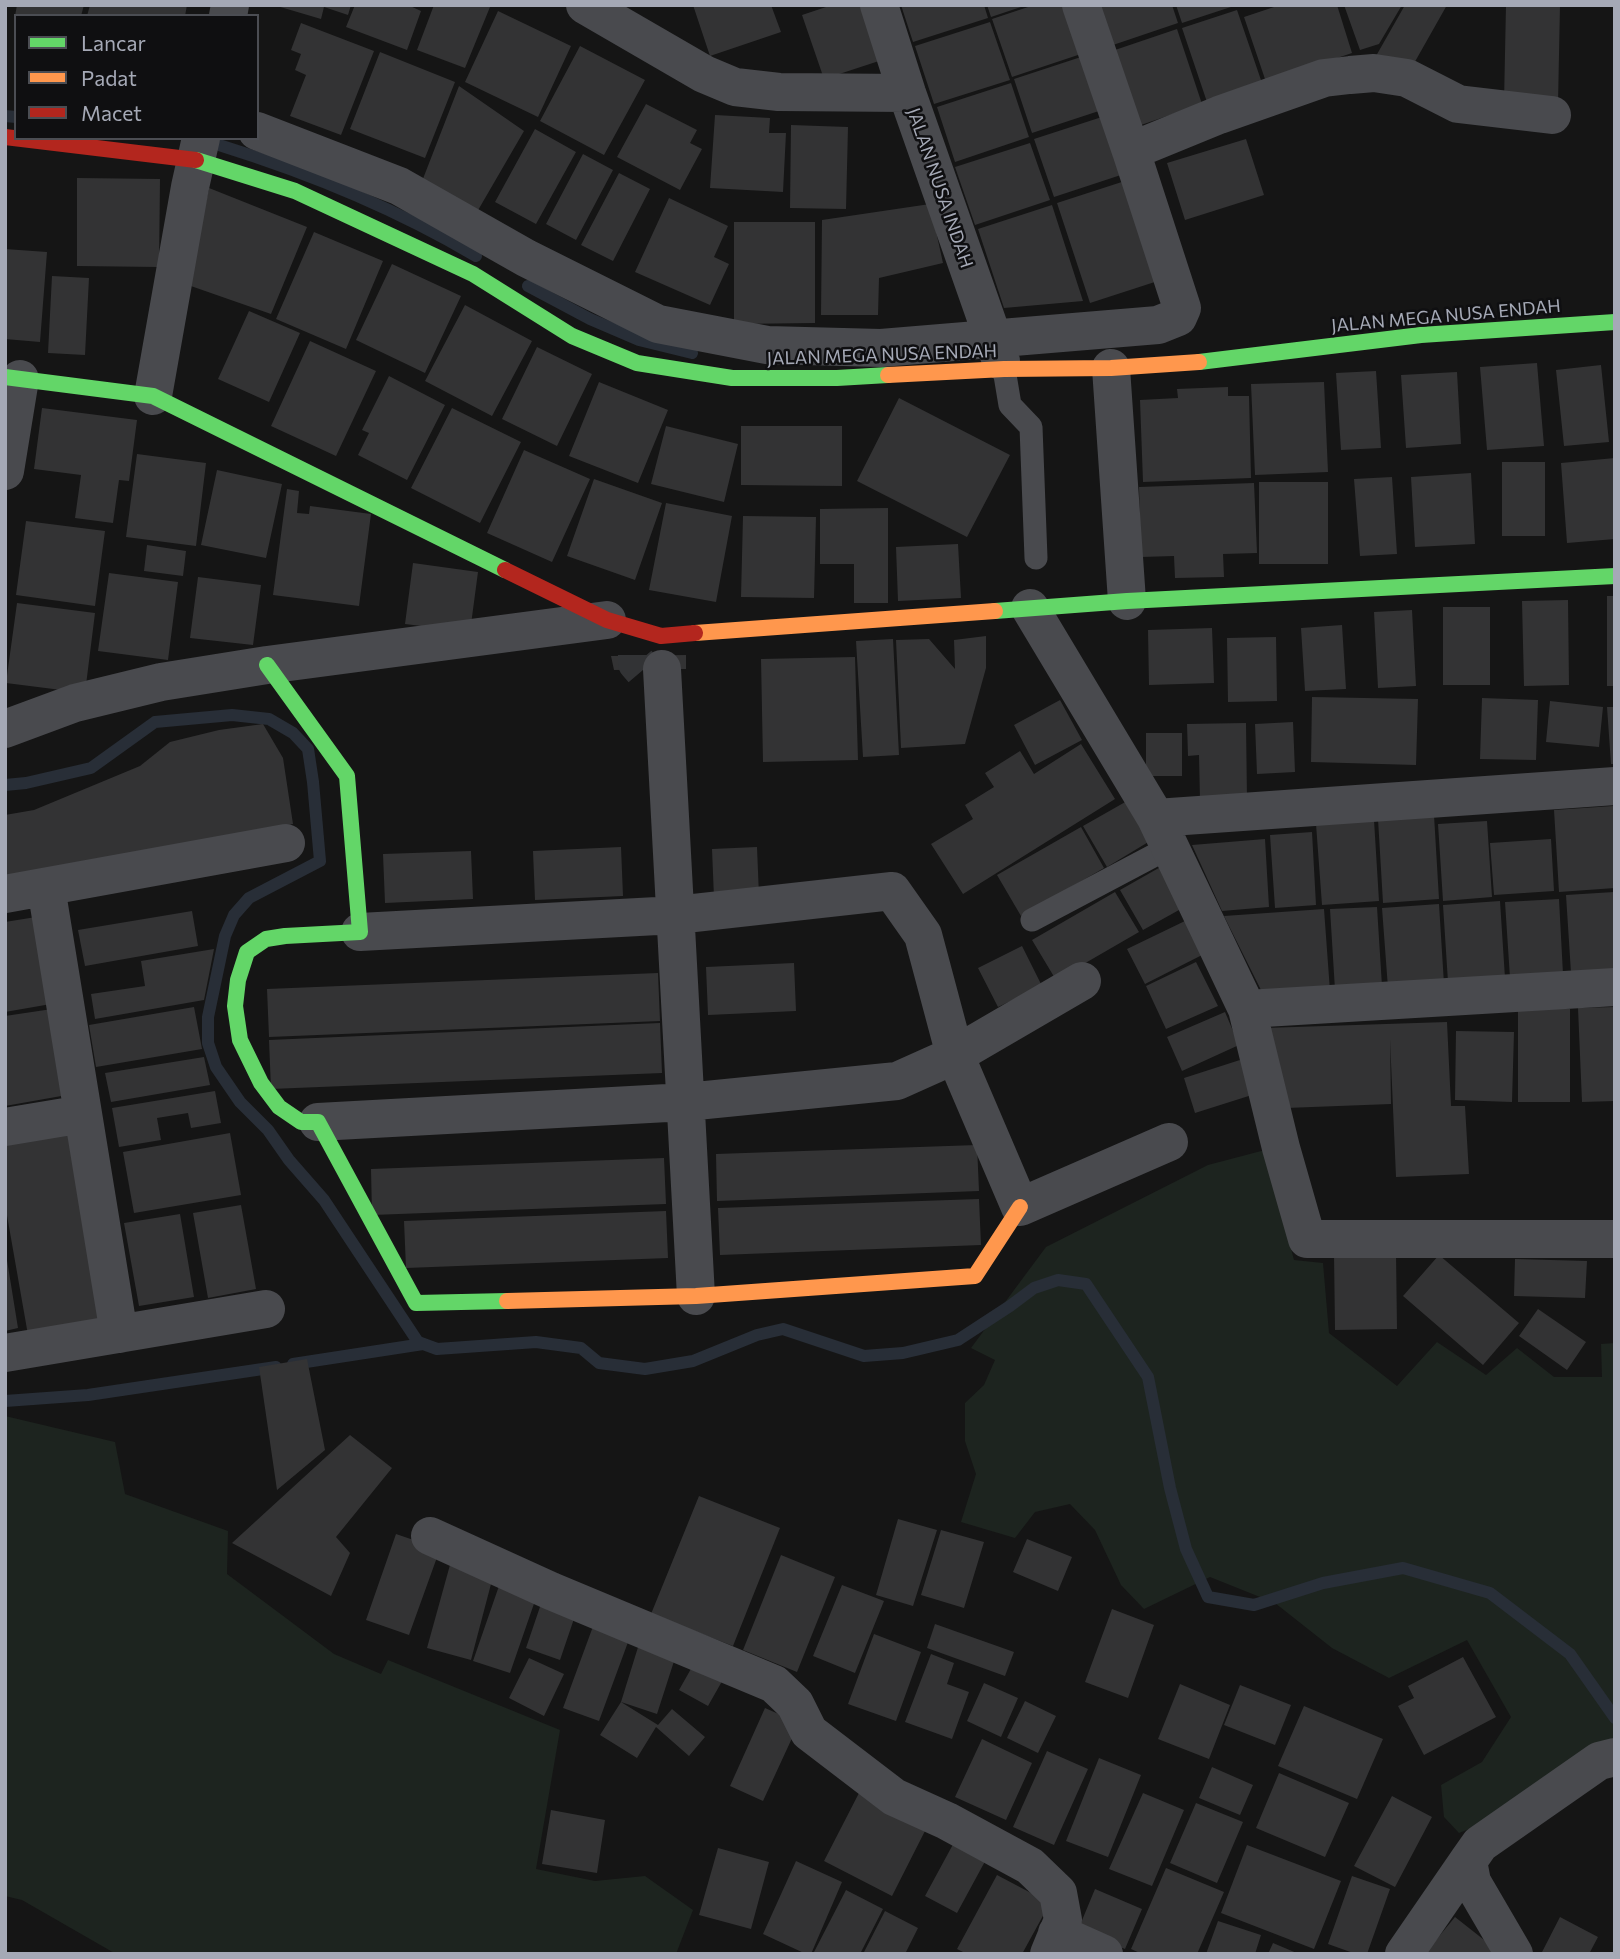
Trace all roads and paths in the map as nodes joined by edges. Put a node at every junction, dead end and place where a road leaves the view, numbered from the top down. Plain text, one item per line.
1 (585, 5) edge
2 (879, 5) edge
3 (1081, 5) edge
4 (908, 93) junction
5 (1552, 115) dead end
6 (259, 132) edge
7 (54, 140) edge
8 (199, 149) edge
9 (1130, 151) junction
10 (1615, 322) edge
11 (998, 354) junction
12 (1111, 368) junction
13 (13, 378) edge
14 (153, 396) junction
15 (5, 471) edge
16 (1036, 558) dead end
17 (1615, 576) edge
18 (1127, 601) junction
19 (1030, 608) junction
20 (646, 653) junction
21 (267, 665) junction
22 (5, 729) edge
23 (1615, 786) edge
24 (1163, 832) junction
25 (286, 844) dead end
26 (46, 887) junction
27 (5, 894) edge
28 (676, 915) junction
29 (1032, 920) dead end
30 (360, 932) junction
31 (1082, 981) dead end
32 (1615, 987) edge
33 (1247, 1009) junction
34 (955, 1055) junction
35 (686, 1102) junction
36 (83, 1114) junction
37 (318, 1122) junction
38 (5, 1127) edge
39 (1169, 1142) dead end
40 (1020, 1207) junction
41 (1615, 1239) edge
42 (696, 1296) junction
43 (266, 1309) dead end
44 (119, 1334) junction
45 (5, 1353) edge
46 (430, 1535) dead end
47 (1607, 1759) edge
48 (1468, 1861) junction
49 (1053, 1944) edge
50 (1104, 1954) edge
51 (1404, 1954) edge
52 (1514, 1954) edge

1 - 4 street
2 - 4 street, JALAN NUSA INDAH
3 - 9 street
4 - 11 street, JALAN NUSA INDAH
5 - 9 street
6 - 11 street
7 - 8 street, JALAN MEGA NUSA ENDAH
8 - 11 street, JALAN MEGA NUSA ENDAH
8 - 14 street
9 - 11 street
10 - 12 street, JALAN MEGA NUSA ENDAH
11 - 12 street, JALAN MEGA NUSA ENDAH
11 - 16 lane
12 - 18 street
13 - 14 street
13 - 15 street
14 - 20 street
17 - 18 street
18 - 19 street
19 - 20 street
19 - 24 street
20 - 21 street
20 - 28 street
21 - 22 street
21 - 30 street
23 - 24 street
24 - 29 lane
24 - 33 street
25 - 26 street
26 - 27 street
26 - 36 street
28 - 30 street
28 - 34 street
28 - 35 street
30 - 37 street
31 - 34 street
32 - 33 street
33 - 41 street
34 - 35 street
34 - 40 street
35 - 37 street
35 - 42 street
36 - 38 street
36 - 44 street
37 - 42 street
39 - 40 street
40 - 42 street
43 - 44 street
44 - 45 street
46 - 49 street
47 - 48 street
48 - 51 street
48 - 52 street
49 - 50 street

